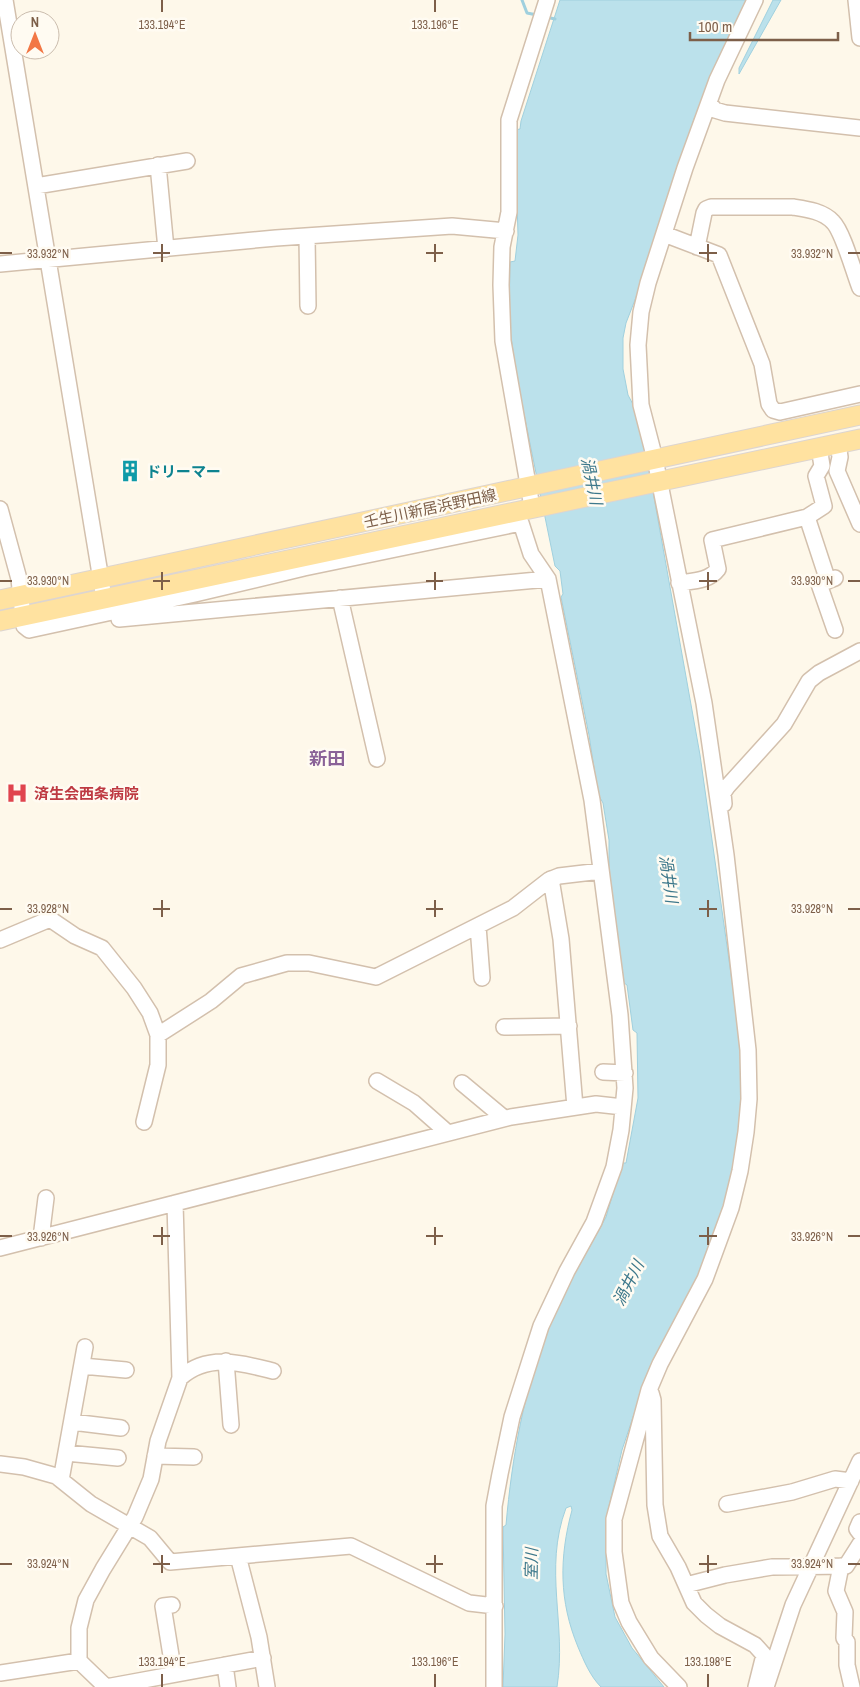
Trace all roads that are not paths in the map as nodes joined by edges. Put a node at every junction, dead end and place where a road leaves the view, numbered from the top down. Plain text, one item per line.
1 (5, 0) edge
2 (546, 0) edge
3 (756, 0) edge
4 (856, 0) edge
5 (860, 38) edge
6 (710, 104) junction
7 (860, 128) edge
8 (187, 160) dead end
9 (158, 166) junction
10 (36, 186) junction
11 (506, 231) junction
12 (664, 234) junction
13 (307, 236) junction
14 (697, 247) junction
15 (166, 249) junction
16 (47, 259) junction
17 (0, 264) edge
18 (860, 288) edge
19 (308, 306) dead end
20 (860, 394) edge
21 (860, 415) edge
22 (860, 438) edge
23 (838, 443) junction
24 (819, 447) junction
25 (652, 460) junction
26 (656, 481) junction
27 (531, 486) junction
28 (535, 507) junction
29 (0, 510) edge
30 (806, 516) junction
31 (860, 524) edge
32 (100, 579) junction
33 (548, 579) junction
34 (679, 583) junction
35 (20, 596) junction
36 (104, 598) junction
37 (340, 598) junction
38 (0, 600) edge
39 (21, 616) junction
40 (71, 620) junction
41 (0, 621) edge
42 (833, 630) dead end
43 (860, 650) edge
44 (377, 760) dead end
45 (721, 819) junction
46 (601, 872) junction
47 (551, 879) junction
48 (478, 926) junction
49 (0, 940) edge
50 (482, 978) dead end
51 (569, 1026) junction
52 (504, 1027) dead end
53 (158, 1035) junction
54 (603, 1072) dead end
55 (625, 1073) junction
56 (377, 1081) dead end
57 (462, 1083) dead end
58 (575, 1107) junction
59 (623, 1107) junction
60 (504, 1118) junction
61 (144, 1122) dead end
62 (448, 1133) junction
63 (46, 1198) dead end
64 (174, 1203) junction
65 (41, 1238) junction
66 (0, 1248) edge
67 (85, 1347) dead end
68 (226, 1361) junction
69 (82, 1366) junction
70 (126, 1370) dead end
71 (273, 1371) dead end
72 (180, 1378) junction
73 (650, 1390) junction
74 (72, 1422) junction
75 (231, 1425) dead end
76 (121, 1428) dead end
77 (66, 1453) junction
78 (155, 1456) junction
79 (194, 1457) dead end
80 (118, 1458) dead end
81 (0, 1464) edge
82 (857, 1471) edge
83 (61, 1480) junction
84 (728, 1504) dead end
85 (860, 1522) edge
86 (129, 1528) junction
87 (860, 1533) edge
88 (860, 1544) edge
89 (238, 1556) junction
90 (810, 1566) junction
91 (841, 1566) junction
92 (686, 1585) junction
93 (172, 1605) dead end
94 (495, 1606) junction
95 (263, 1658) junction
96 (79, 1661) junction
97 (225, 1665) junction
98 (0, 1673) edge
99 (174, 1674) junction
100 (106, 1687) edge
101 (228, 1687) edge
102 (267, 1687) edge
103 (494, 1687) edge
104 (679, 1687) edge
105 (756, 1687) edge
106 (766, 1687) edge
107 (852, 1687) edge

1 - 10 street
2 - 11 street
3 - 6 street
4 - 5 street
6 - 7 street
6 - 12 street
8 - 9 street
9 - 10 street
9 - 15 street
10 - 16 street
11 - 13 street
11 - 27 street
12 - 14 street
12 - 25 street
13 - 15 street
13 - 19 street
14 - 18 street
14 - 20 street
15 - 16 street
16 - 17 street
16 - 32 street
21 - 25 main road, 壬生川新居浜野田線
22 - 23 main road, 壬生川新居浜野田線
23 - 24 main road, 壬生川新居浜野田線
23 - 31 street
24 - 26 main road, 壬生川新居浜野田線
24 - 30 street
25 - 26 street
25 - 27 main road, 壬生川新居浜野田線
26 - 28 main road, 壬生川新居浜野田線
26 - 34 street
27 - 28 street
27 - 32 main road, 壬生川新居浜野田線
28 - 36 main road, 壬生川新居浜野田線
29 - 35 street
30 - 34 street
30 - 42 street
32 - 35 main road, 壬生川新居浜野田線
32 - 36 street
33 - 37 street
33 - 40 street
33 - 46 street
34 - 45 street
35 - 38 main road, 壬生川新居浜野田線
35 - 39 street
36 - 39 main road, 壬生川新居浜野田線
37 - 40 street
37 - 44 street
39 - 40 street
39 - 41 main road, 壬生川新居浜野田線
43 - 45 street
45 - 73 street
46 - 47 street
46 - 55 street
47 - 48 street
47 - 51 street
48 - 50 street
48 - 53 street
49 - 53 street
51 - 52 street
51 - 58 street
53 - 61 street
54 - 55 street
55 - 59 street
56 - 62 street
57 - 60 street
58 - 59 street
58 - 60 street
59 - 94 street
60 - 62 street
62 - 64 street
63 - 65 street
64 - 65 street
64 - 72 street
65 - 66 street
67 - 69 street
68 - 71 street
68 - 72 street
68 - 75 street
69 - 70 street
69 - 74 street
72 - 78 street
73 - 92 street
73 - 104 street
74 - 76 street
74 - 77 street
77 - 80 street
77 - 83 street
78 - 79 street
78 - 86 street
81 - 83 street
82 - 84 street
82 - 90 street
83 - 86 street
85 - 87 street
86 - 89 street
86 - 96 street
88 - 91 street
89 - 94 street
89 - 95 street
90 - 91 street
90 - 92 street
90 - 106 street
91 - 107 street
92 - 105 street
93 - 99 street
94 - 103 street
95 - 97 street
95 - 102 street
96 - 98 street
96 - 100 street
97 - 99 street
97 - 101 street
99 - 100 street

